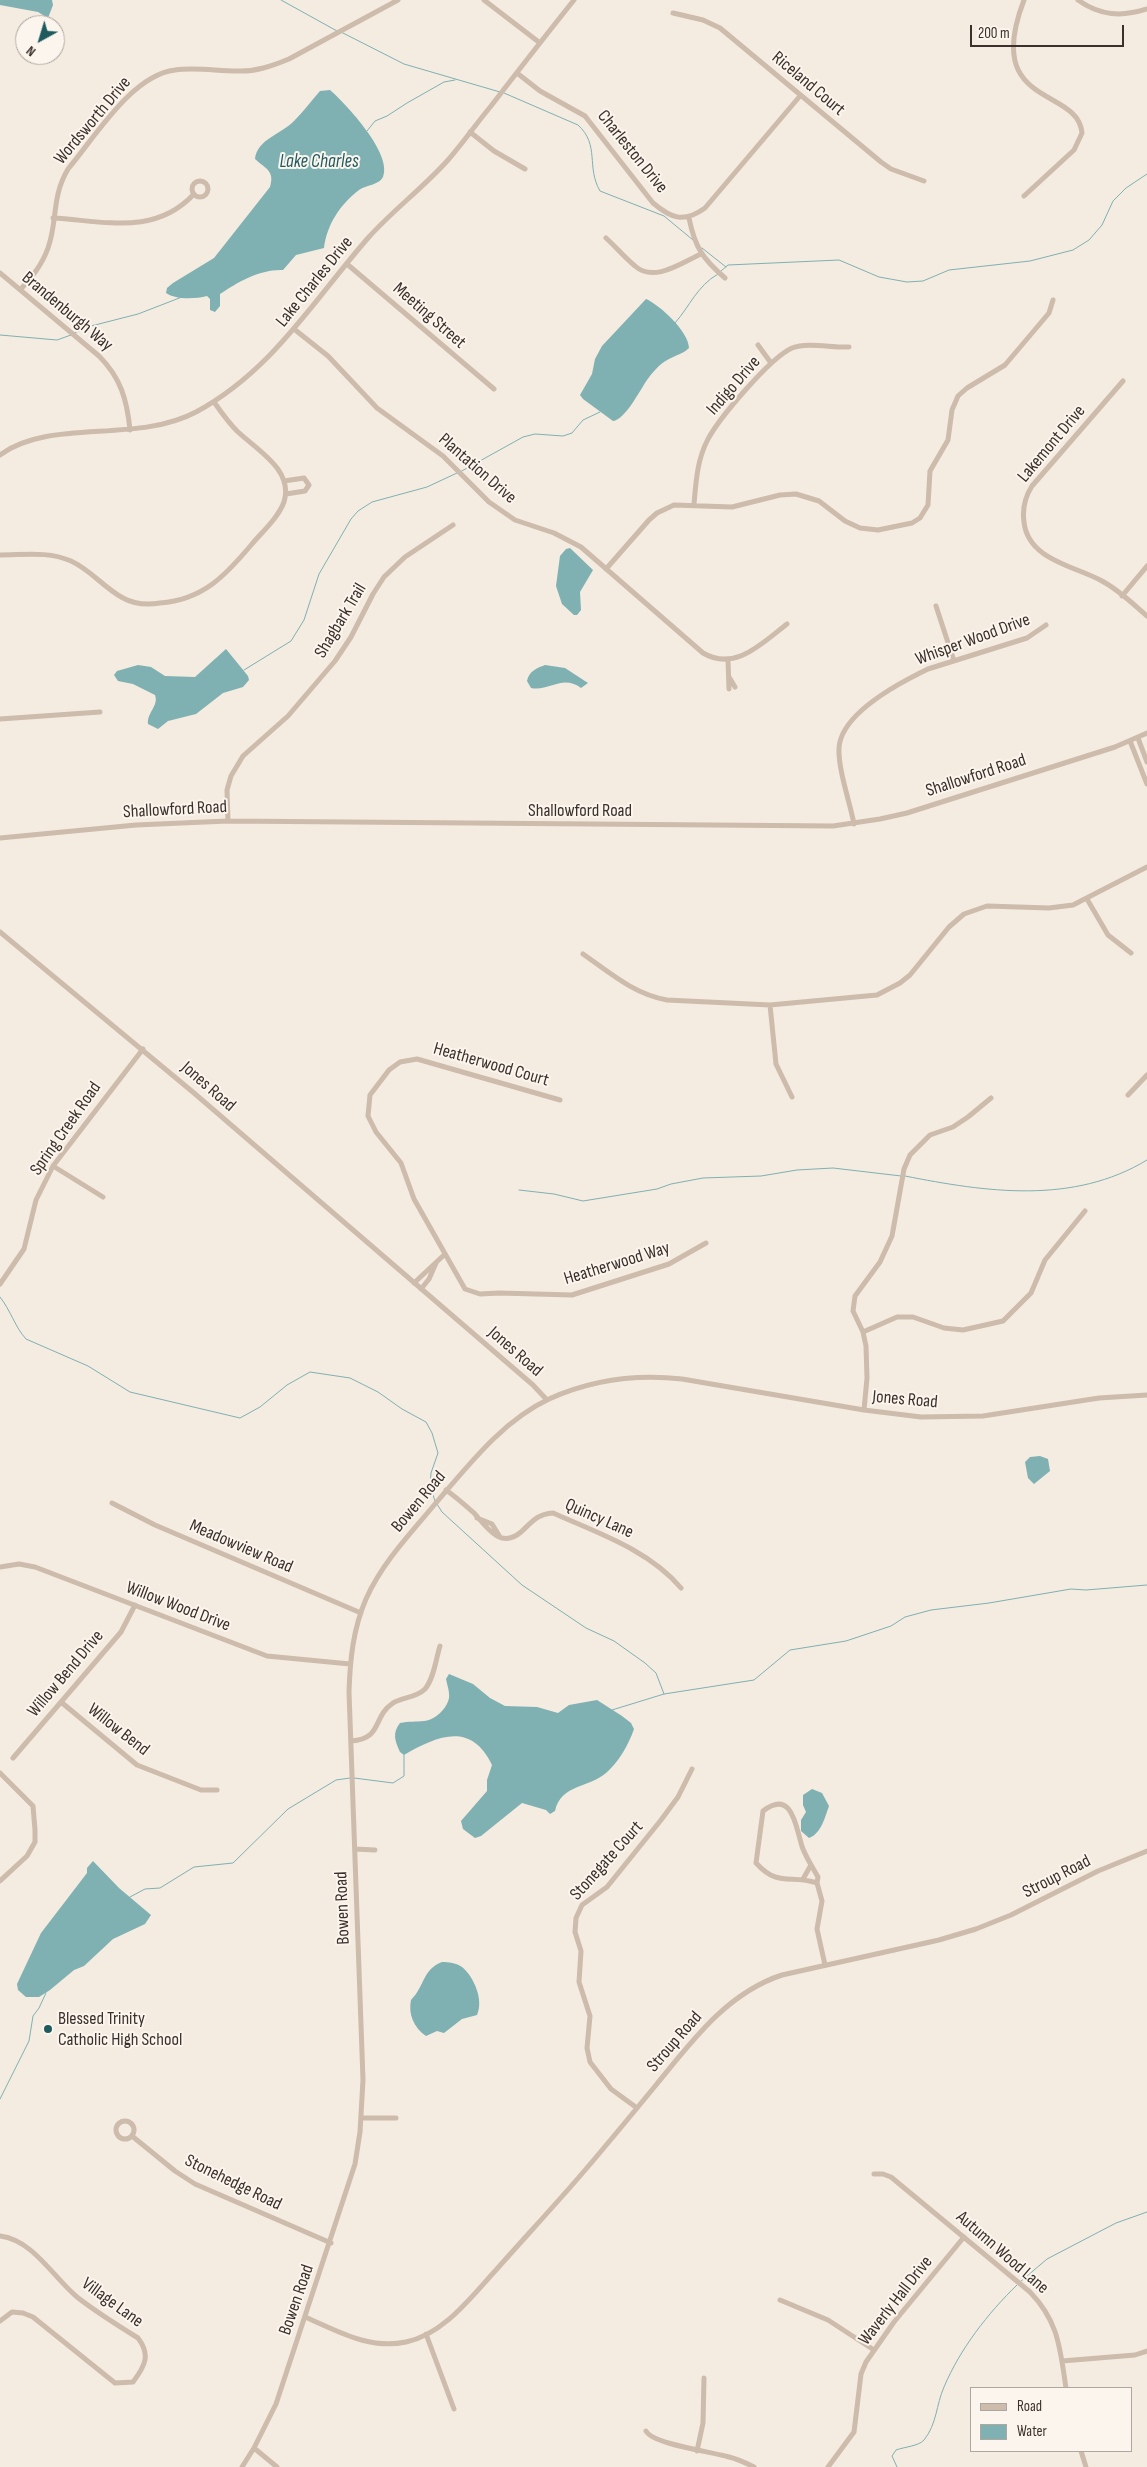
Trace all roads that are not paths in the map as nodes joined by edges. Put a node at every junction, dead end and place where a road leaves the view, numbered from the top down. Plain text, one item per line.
1 (398, 0) edge
2 (484, 0) edge
3 (574, 0) edge
4 (1024, 0) edge
5 (1078, 0) edge
6 (1147, 9) edge
7 (673, 13) dead end
8 (540, 44) junction
9 (517, 73) junction
10 (800, 96) junction
11 (470, 132) junction
12 (525, 169) dead end
13 (924, 181) dead end
14 (194, 194) dead end
15 (1024, 196) dead end
16 (53, 218) junction
17 (689, 218) junction
18 (606, 238) dead end
19 (701, 254) junction
20 (347, 264) junction
21 (0, 273) edge
22 (725, 278) dead end
23 (20, 290) junction
24 (1053, 300) dead end
25 (294, 328) junction
26 (758, 345) dead end
27 (849, 347) dead end
28 (770, 363) junction
29 (1123, 381) dead end
30 (494, 389) dead end
31 (214, 402) junction
32 (130, 430) junction
33 (0, 455) edge
34 (284, 481) junction
35 (286, 494) junction
36 (694, 504) junction
37 (453, 525) dead end
38 (0, 555) edge
39 (1147, 566) edge
40 (606, 569) junction
41 (1122, 596) junction
42 (936, 606) dead end
43 (1147, 616) edge
44 (788, 624) dead end
45 (1046, 625) dead end
46 (728, 660) junction
47 (954, 661) junction
48 (732, 688) dead end
49 (100, 712) dead end
50 (0, 719) edge
51 (1147, 733) edge
52 (1138, 738) junction
53 (1130, 741) junction
54 (1147, 762) edge
55 (1147, 784) edge
56 (228, 821) junction
57 (854, 824) junction
58 (0, 838) edge
59 (1147, 867) edge
60 (1087, 899) junction
61 (0, 932) edge
62 (1131, 953) dead end
63 (583, 954) dead end
64 (770, 1006) junction
65 (143, 1049) junction
66 (1147, 1075) edge
67 (1128, 1095) dead end
68 (792, 1097) dead end
69 (991, 1098) dead end
70 (560, 1100) dead end
71 (53, 1166) junction
72 (103, 1197) dead end
73 (1085, 1211) dead end
74 (706, 1243) dead end
75 (444, 1255) junction
76 (436, 1263) junction
77 (414, 1283) junction
78 (0, 1284) edge
79 (421, 1288) junction
80 (863, 1332) junction
81 (1147, 1395) edge
82 (547, 1400) junction
83 (864, 1410) junction
84 (446, 1490) junction
85 (112, 1503) dead end
86 (0, 1567) edge
87 (681, 1588) dead end
88 (135, 1605) junction
89 (361, 1614) junction
90 (440, 1646) dead end
91 (350, 1664) junction
92 (61, 1702) junction
93 (351, 1741) junction
94 (13, 1758) dead end
95 (692, 1769) dead end
96 (0, 1774) edge
97 (217, 1790) dead end
98 (355, 1850) junction
99 (376, 1850) dead end
100 (1147, 1850) edge
101 (811, 1865) junction
102 (804, 1879) junction
103 (0, 1881) edge
104 (817, 1883) junction
105 (825, 1965) junction
106 (637, 2108) junction
107 (361, 2118) junction
108 (396, 2118) dead end
109 (132, 2136) dead end
110 (874, 2174) dead end
111 (0, 2236) edge
112 (964, 2237) junction
113 (331, 2243) junction
114 (780, 2300) dead end
115 (306, 2317) junction
116 (0, 2321) edge
117 (426, 2334) junction
118 (874, 2350) junction
119 (1147, 2351) edge
120 (1062, 2361) junction
121 (704, 2378) dead end
122 (1066, 2387) edge
123 (454, 2409) dead end
124 (646, 2430) dead end
125 (254, 2448) junction
126 (697, 2451) junction
127 (1081, 2452) edge
128 (242, 2467) edge
129 (278, 2467) edge
130 (754, 2467) edge
131 (828, 2467) edge
132 (1086, 2467) edge

1 - 16 street, Wordsworth Drive
2 - 8 street
3 - 8 street, Lake Charles Drive
4 - 15 street
5 - 6 street
7 - 10 street, Riceland Court
8 - 9 street, Lake Charles Drive
9 - 11 street, Lake Charles Drive
9 - 17 street, Charleston Drive
10 - 13 street, Riceland Court
10 - 17 street
11 - 12 street
11 - 20 street, Lake Charles Drive
14 - 16 street
16 - 23 street, Wordsworth Drive
17 - 19 street
18 - 19 street
19 - 22 street
20 - 25 street, Lake Charles Drive
20 - 30 street, Meeting Street
21 - 23 street, Brandenburgh Way
23 - 32 street, Brandenburgh Way
24 - 36 street
25 - 31 street, Lake Charles Drive
25 - 40 street, Plantation Drive
26 - 28 street
27 - 28 street, Indigo Drive
28 - 36 street, Indigo Drive
29 - 41 street, Lakemont Drive
31 - 32 street, Lake Charles Drive
31 - 34 street
32 - 33 street, Lake Charles Drive
34 - 35 street
34 - 35 street
35 - 38 street
36 - 40 street
37 - 56 street, Shagbark Trail
39 - 41 street
40 - 46 street, Plantation Drive
41 - 43 street, Lakemont Drive
42 - 47 street
44 - 46 street
45 - 47 street, Whisper Wood Drive
46 - 48 street
47 - 57 street, Whisper Wood Drive
49 - 50 street
51 - 52 street, Shallowford Road
52 - 53 street, Shallowford Road
52 - 54 street
53 - 55 street
53 - 57 street, Shallowford Road
56 - 57 street, Shallowford Road
56 - 58 street, Shallowford Road
59 - 60 street
60 - 62 street
60 - 64 street
61 - 65 street, Jones Road
63 - 64 street
64 - 68 street
65 - 71 street, Spring Creek Road
65 - 77 street, Jones Road
66 - 67 street
69 - 80 street
70 - 75 street, Heatherwood Court
71 - 72 street
71 - 78 street, Spring Creek Road
73 - 80 street
74 - 75 street, Heatherwood Way
75 - 76 street
76 - 77 street
76 - 79 street
77 - 79 street, Jones Road
79 - 82 street, Jones Road
80 - 83 street
81 - 83 street, Jones Road
82 - 83 street, Jones Road
82 - 84 street, Bowen Road
84 - 87 street, Quincy Lane
84 - 89 street, Bowen Road
85 - 89 street, Meadowview Road
86 - 88 street, Willow Wood Drive
88 - 91 street, Willow Wood Drive
88 - 92 street, Willow Bend Drive
89 - 91 street, Bowen Road
90 - 93 street
91 - 93 street, Bowen Road
92 - 94 street, Willow Bend Drive
92 - 97 street, Willow Bend
93 - 98 street, Bowen Road
95 - 106 street, Stonegate Court
96 - 103 street
98 - 99 street
98 - 107 street, Bowen Road
100 - 105 street, Stroup Road
101 - 102 street
101 - 102 street
101 - 104 street
102 - 104 street
104 - 105 street
105 - 106 street, Stroup Road
106 - 117 street, Stroup Road
107 - 108 street
107 - 113 street, Bowen Road
109 - 113 street, Stonehedge Road
110 - 112 street, Autumn Wood Lane
111 - 116 street, Village Lane
112 - 118 street, Waverly Hall Drive
112 - 120 street, Autumn Wood Lane
113 - 115 street, Bowen Road
114 - 118 street
115 - 117 street, Stroup Road
115 - 125 street, Bowen Road
117 - 123 street
118 - 131 street, Waverly Hall Drive
119 - 120 street
120 - 122 street, Autumn Wood Lane
121 - 126 street
124 - 126 street
125 - 128 street, Bowen Road
125 - 129 street
126 - 130 street
127 - 132 street

